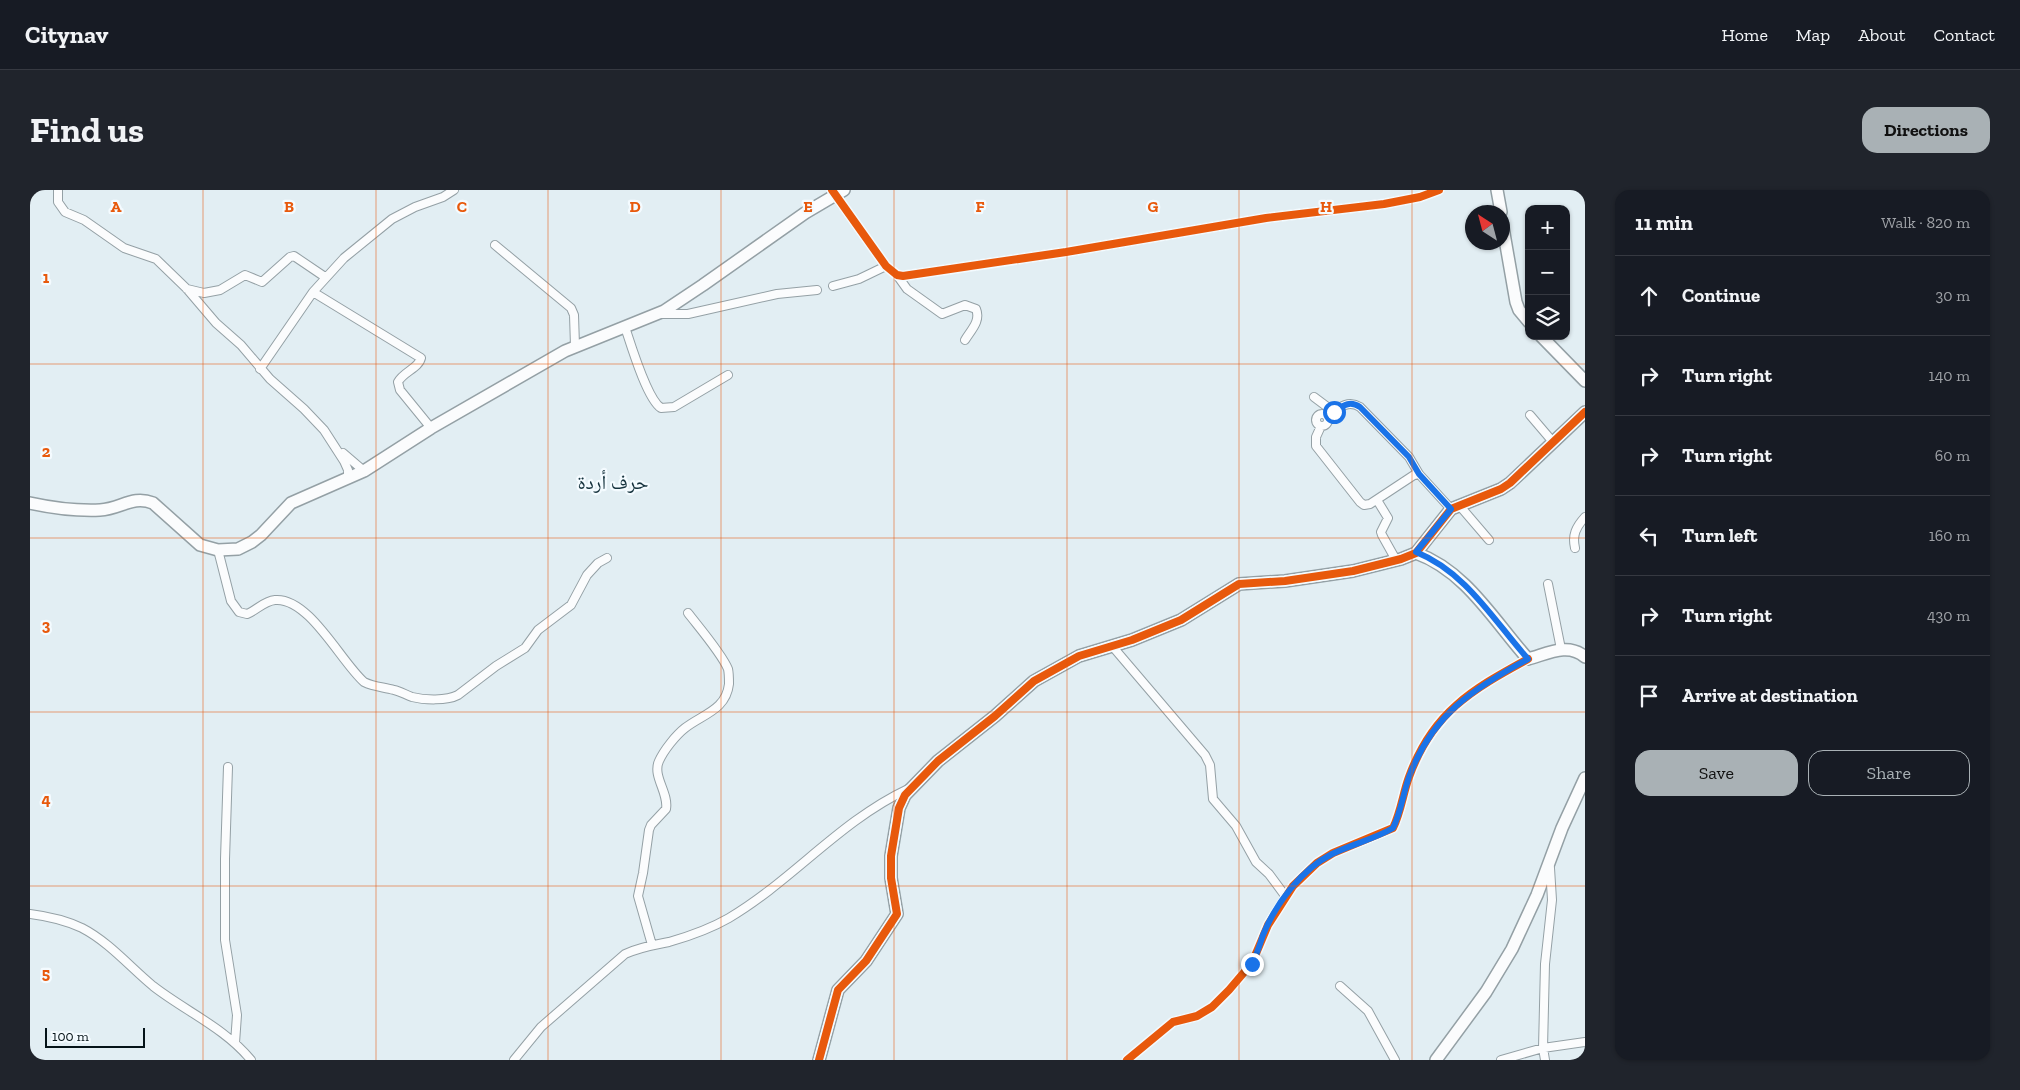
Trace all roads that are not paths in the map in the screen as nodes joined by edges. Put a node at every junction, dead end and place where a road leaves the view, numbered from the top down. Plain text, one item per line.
1 (58, 190) edge
2 (454, 190) edge
3 (1439, 190) edge
4 (1497, 190) edge
5 (836, 191) edge
6 (1500, 205) edge
7 (495, 245) dead end
8 (1507, 250) edge
9 (886, 266) junction
10 (896, 275) junction
11 (325, 278) junction
12 (833, 286) dead end
13 (187, 289) junction
14 (817, 290) dead end
15 (313, 292) junction
16 (656, 314) junction
17 (1525, 317) edge
18 (624, 328) junction
19 (965, 340) dead end
20 (1545, 340) edge
21 (576, 346) junction
22 (260, 368) junction
23 (728, 375) dead end
24 (1585, 381) edge
25 (1314, 397) dead end
26 (1585, 412) edge
27 (1330, 415) junction
28 (1530, 415) dead end
29 (431, 428) junction
30 (333, 442) junction
31 (1553, 442) junction
32 (364, 471) junction
33 (1419, 474) junction
34 (348, 479) junction
35 (1377, 500) junction
36 (30, 502) edge
37 (1455, 507) junction
38 (1584, 521) edge
39 (1489, 540) dead end
40 (1575, 548) dead end
41 (218, 550) junction
42 (1416, 552) junction
43 (607, 558) dead end
44 (1396, 560) junction
45 (1548, 584) dead end
46 (688, 612) dead end
47 (1113, 647) junction
48 (1561, 649) junction
49 (1585, 657) edge
50 (1528, 659) junction
51 (228, 767) dead end
52 (1585, 778) edge
53 (910, 788) junction
54 (1549, 863) junction
55 (1286, 897) junction
56 (30, 914) edge
57 (652, 945) junction
58 (1340, 986) dead end
59 (1585, 1042) edge
60 (235, 1043) junction
61 (1543, 1048) junction
62 (251, 1060) edge
63 (514, 1060) edge
64 (819, 1060) edge
65 (1128, 1060) edge
66 (1395, 1060) edge
67 (1436, 1060) edge
68 (1501, 1060) edge
69 (1545, 1060) edge

1 - 13 street
2 - 11 street
3 - 10 street
4 - 6 main road
5 - 9 street
5 - 16 main road
7 - 21 street
8 - 17 main road
9 - 10 street
9 - 12 street
10 - 19 street
11 - 13 street
11 - 15 street
13 - 22 street
14 - 16 street
15 - 22 street
15 - 29 street
16 - 18 main road
18 - 21 main road
18 - 23 street
20 - 24 main road
21 - 29 main road
22 - 30 street
25 - 27 street
26 - 31 main road
27 - 33 street
27 - 35 street
28 - 31 street
29 - 32 main road
30 - 32 street
30 - 34 street
31 - 37 main road
32 - 34 main road
33 - 35 street
33 - 37 street
34 - 41 main road
35 - 44 street
36 - 41 main road
37 - 39 street
37 - 42 main road
38 - 40 street
41 - 43 street
42 - 44 main road
42 - 50 main road
44 - 47 main road
45 - 48 street
46 - 57 street
47 - 53 main road
47 - 55 street
48 - 49 main road
48 - 50 main road
50 - 55 street
51 - 60 street
52 - 54 main road
53 - 57 street
53 - 64 main road
54 - 61 street
54 - 67 main road
55 - 65 street
56 - 60 street
57 - 63 street
58 - 66 street
59 - 61 street
60 - 62 street
61 - 68 street
61 - 69 street

